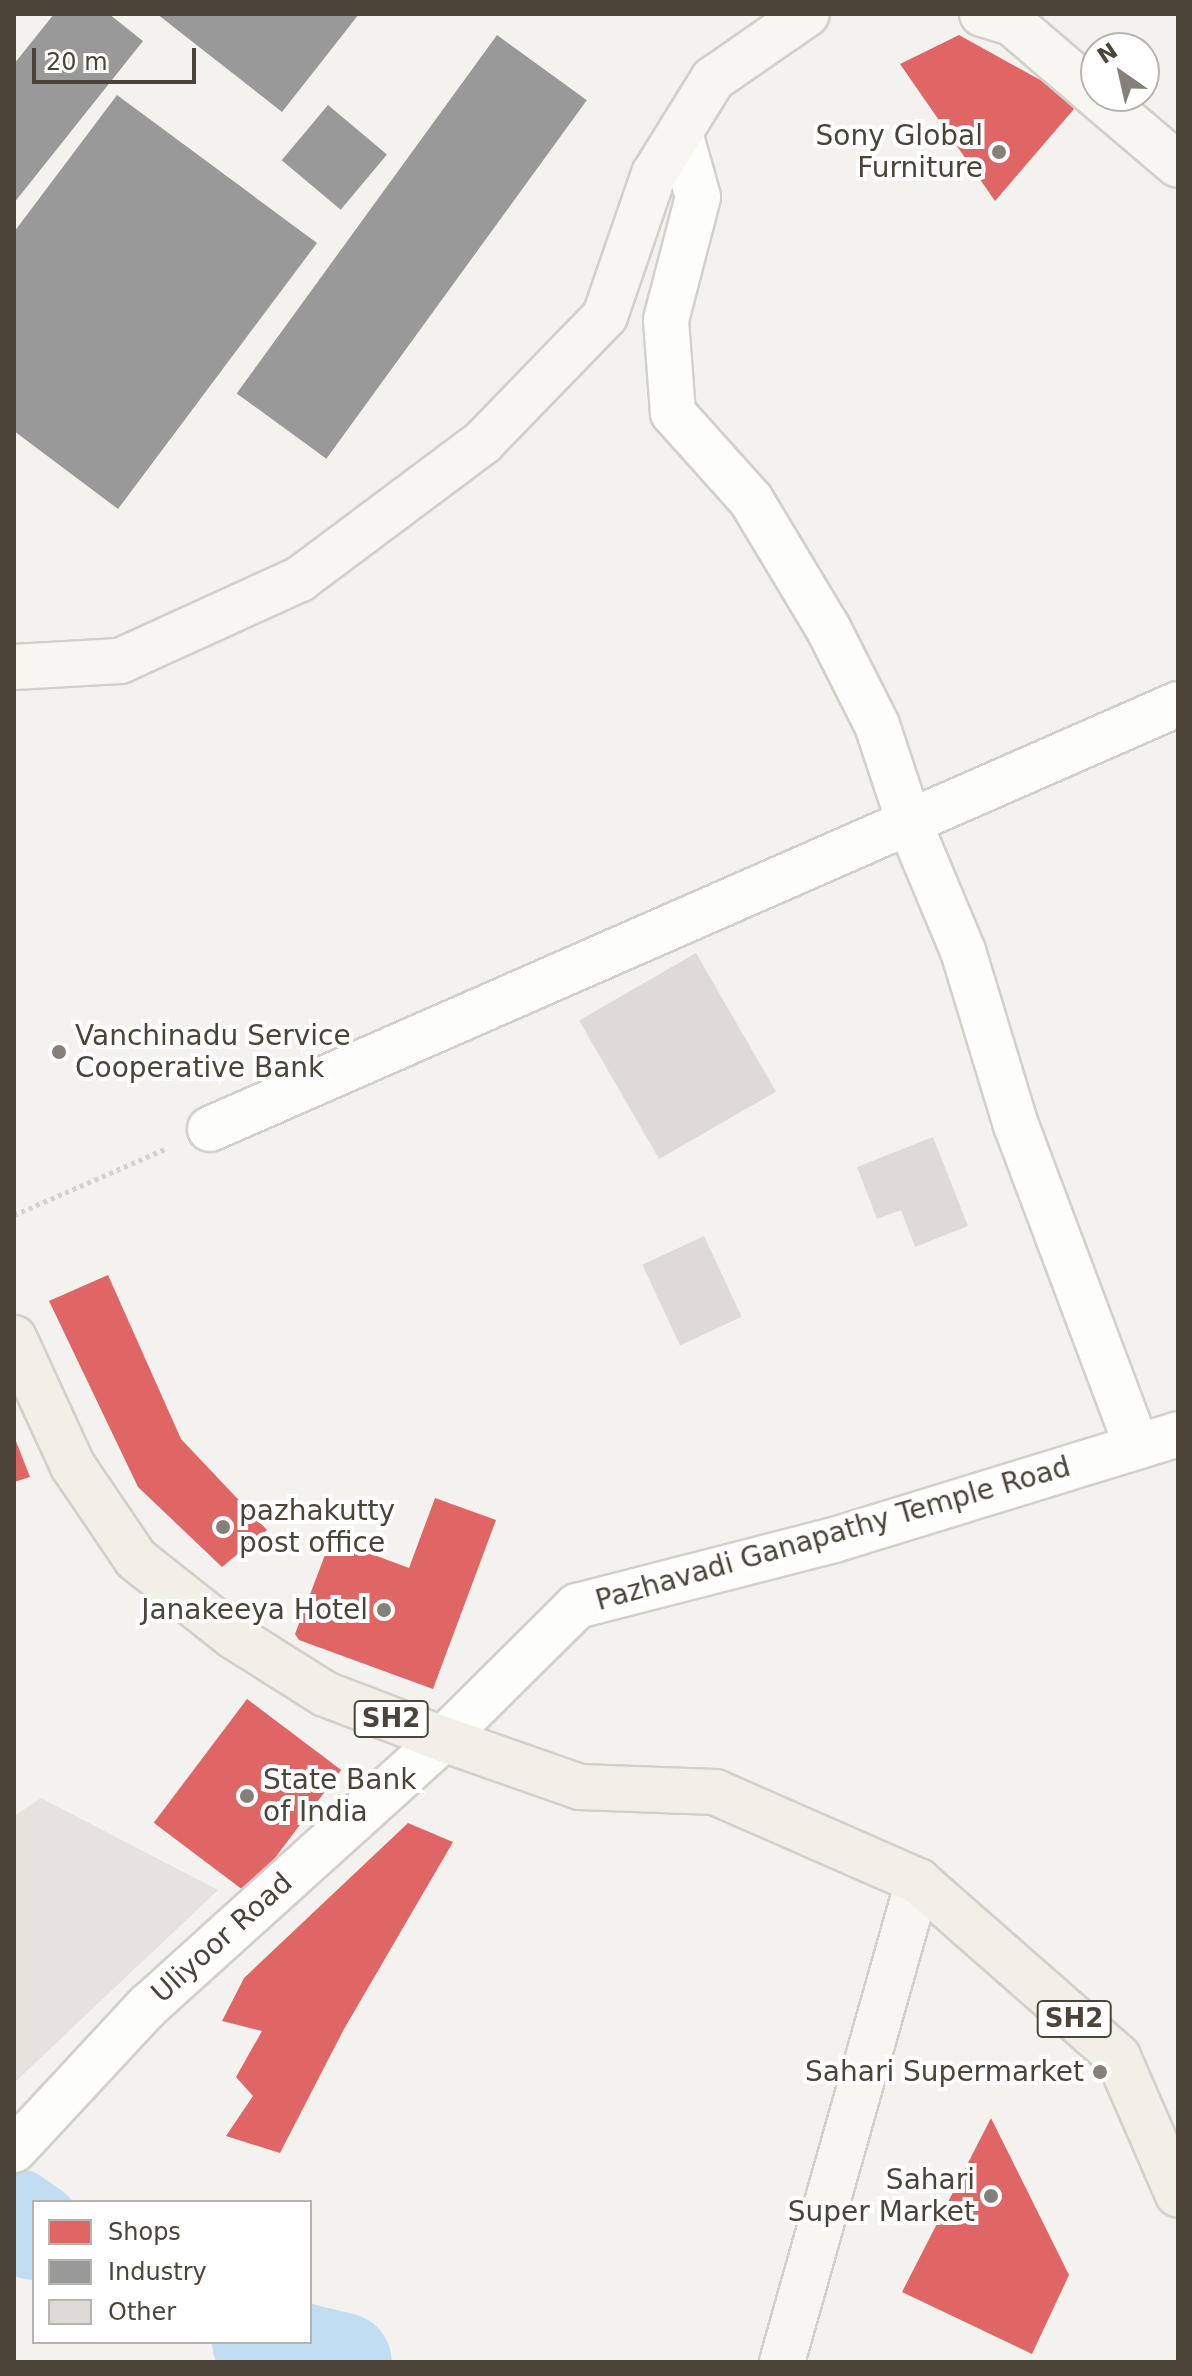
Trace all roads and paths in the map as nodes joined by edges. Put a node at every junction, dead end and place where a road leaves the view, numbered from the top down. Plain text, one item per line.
1 (807, 14) edge
2 (982, 14) edge
3 (1080, 82) edge
4 (1115, 112) edge
5 (680, 133) junction
6 (1178, 165) edge
7 (14, 667) edge
8 (1178, 704) edge
9 (909, 822) junction
10 (210, 1129) joint
11 (14, 1215) edge
12 (14, 1338) edge
13 (1178, 1434) edge
14 (1137, 1447) junction
15 (443, 1739) junction
16 (918, 1881) junction
17 (14, 2150) edge
18 (1178, 2195) edge
19 (784, 2352) edge

1 - 5 main road
2 - 3 main road
4 - 6 main road
5 - 7 main road
5 - 9 street
8 - 9 street
9 - 10 street
9 - 14 street
10 - 11 path
12 - 15 main road, SH2
13 - 14 street, Pazhavadi Ganapathy Temple Road
14 - 15 street, Pazhavadi Ganapathy Temple Road
15 - 16 main road, SH2
15 - 17 street, Uliyoor Road
16 - 18 main road, SH2
16 - 19 main road

